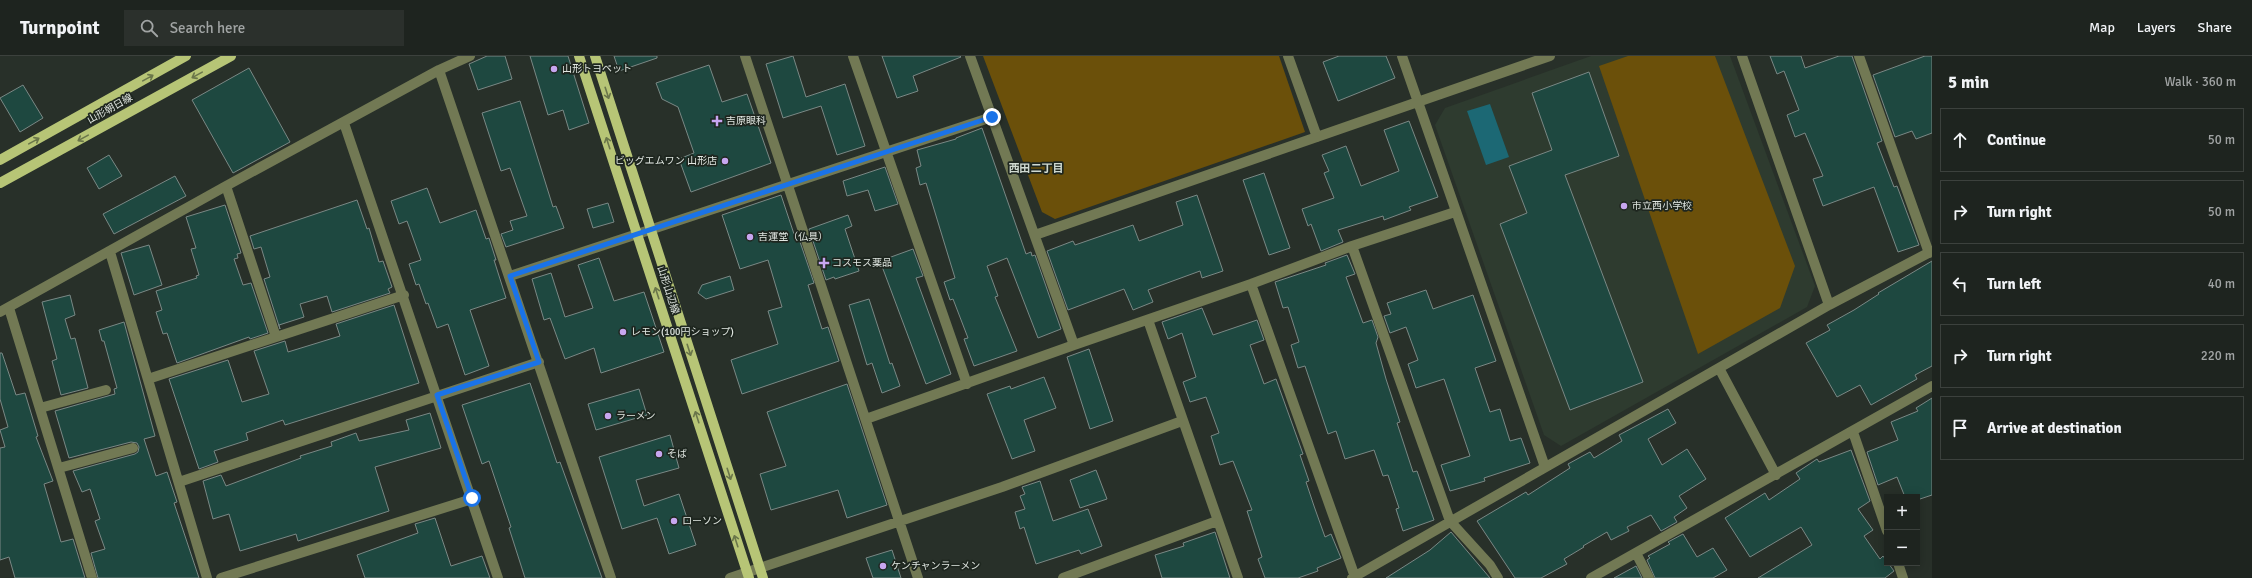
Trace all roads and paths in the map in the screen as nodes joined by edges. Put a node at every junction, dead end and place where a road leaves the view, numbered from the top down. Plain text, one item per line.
1 (186, 56) edge
2 (231, 56) edge
3 (470, 56) edge
4 (579, 56) edge
5 (595, 56) edge
6 (745, 56) edge
7 (853, 56) edge
8 (970, 56) edge
9 (1288, 56) edge
10 (1402, 56) edge
11 (1550, 56) edge
12 (1742, 56) edge
13 (1859, 56) edge
14 (439, 70) junction
15 (1418, 103) junction
16 (992, 117) junction
17 (344, 123) junction
18 (1317, 137) junction
19 (886, 153) junction
20 (0, 160) edge
21 (0, 183) edge
22 (787, 184) junction
23 (226, 186) junction
24 (1455, 212) junction
25 (650, 231) junction
26 (638, 235) junction
27 (1035, 235) junction
28 (1352, 246) junction
29 (110, 252) junction
30 (1930, 252) edge
31 (510, 276) junction
32 (1251, 284) junction
33 (404, 295) junction
34 (1830, 305) junction
35 (4, 310) edge
36 (1148, 320) junction
37 (276, 337) junction
38 (1074, 345) junction
39 (539, 362) junction
40 (1719, 368) junction
41 (148, 379) junction
42 (967, 384) junction
43 (1932, 386) edge
44 (106, 390) dead end
45 (437, 395) junction
46 (40, 408) junction
47 (866, 420) junction
48 (1182, 421) junction
49 (1853, 432) junction
50 (133, 448) dead end
51 (1545, 467) junction
52 (59, 468) junction
53 (1776, 475) junction
54 (179, 482) junction
55 (472, 498) junction
56 (899, 520) junction
57 (1218, 521) junction
58 (1450, 521) junction
59 (1887, 530) edge
60 (1636, 553) junction
61 (1899, 566) edge
62 (761, 573) edge
63 (748, 575) edge
64 (92, 578) edge
65 (207, 578) edge
66 (221, 578) edge
67 (498, 578) edge
68 (611, 578) edge
69 (730, 578) edge
70 (918, 578) edge
71 (1063, 578) edge
72 (1238, 578) edge
73 (1354, 578) edge
74 (1498, 578) edge
75 (1591, 578) edge
76 (1648, 578) edge
77 (1903, 578) edge

20 -> 1 main road, 山形朝日線
2 -> 21 main road, 山形朝日線
3 - 14 street
26 -> 4 main road, 山形山辺線
5 -> 25 main road, 山形山辺線
6 - 22 street
7 - 19 street
8 - 16 street
9 - 18 street
10 - 15 street
11 - 15 street
12 - 34 street
13 - 30 street
14 - 17 street
14 - 31 street
15 - 18 street
15 - 24 street
16 - 19 street
16 - 27 street
17 - 23 street
17 - 33 street
18 - 27 street
19 - 22 street
19 - 42 street
22 - 25 street
22 - 47 street
23 - 29 street
23 - 37 street
24 - 28 street
24 - 51 street
25 - 26 street
25 -> 62 main road, 山形山辺線
26 - 31 street
63 -> 26 main road, 山形山辺線
27 - 38 street
28 - 32 street
28 - 58 street
29 - 35 street
29 - 41 street
30 - 34 street
31 - 39 street
32 - 36 street
32 - 73 street
33 - 37 street
33 - 45 street
34 - 40 street
35 - 46 street
36 - 38 street
36 - 48 street
37 - 41 street
38 - 42 street
39 - 45 street
39 - 68 street
40 - 51 street
40 - 53 street
41 - 54 street
42 - 47 street
43 - 49 street
44 - 46 street
45 - 54 street
45 - 55 street
46 - 52 street
47 - 56 street
48 - 56 street
48 - 57 street
49 - 53 street
49 - 59 street
50 - 52 street
51 - 58 street
52 - 64 street
53 - 60 street
54 - 65 street
55 - 66 street
55 - 67 street
56 - 62 street
56 - 70 street
57 - 71 street
57 - 72 street
58 - 73 street
58 - 74 street
60 - 75 street
60 - 76 street
61 - 77 street
62 - 63 street
63 - 69 street

